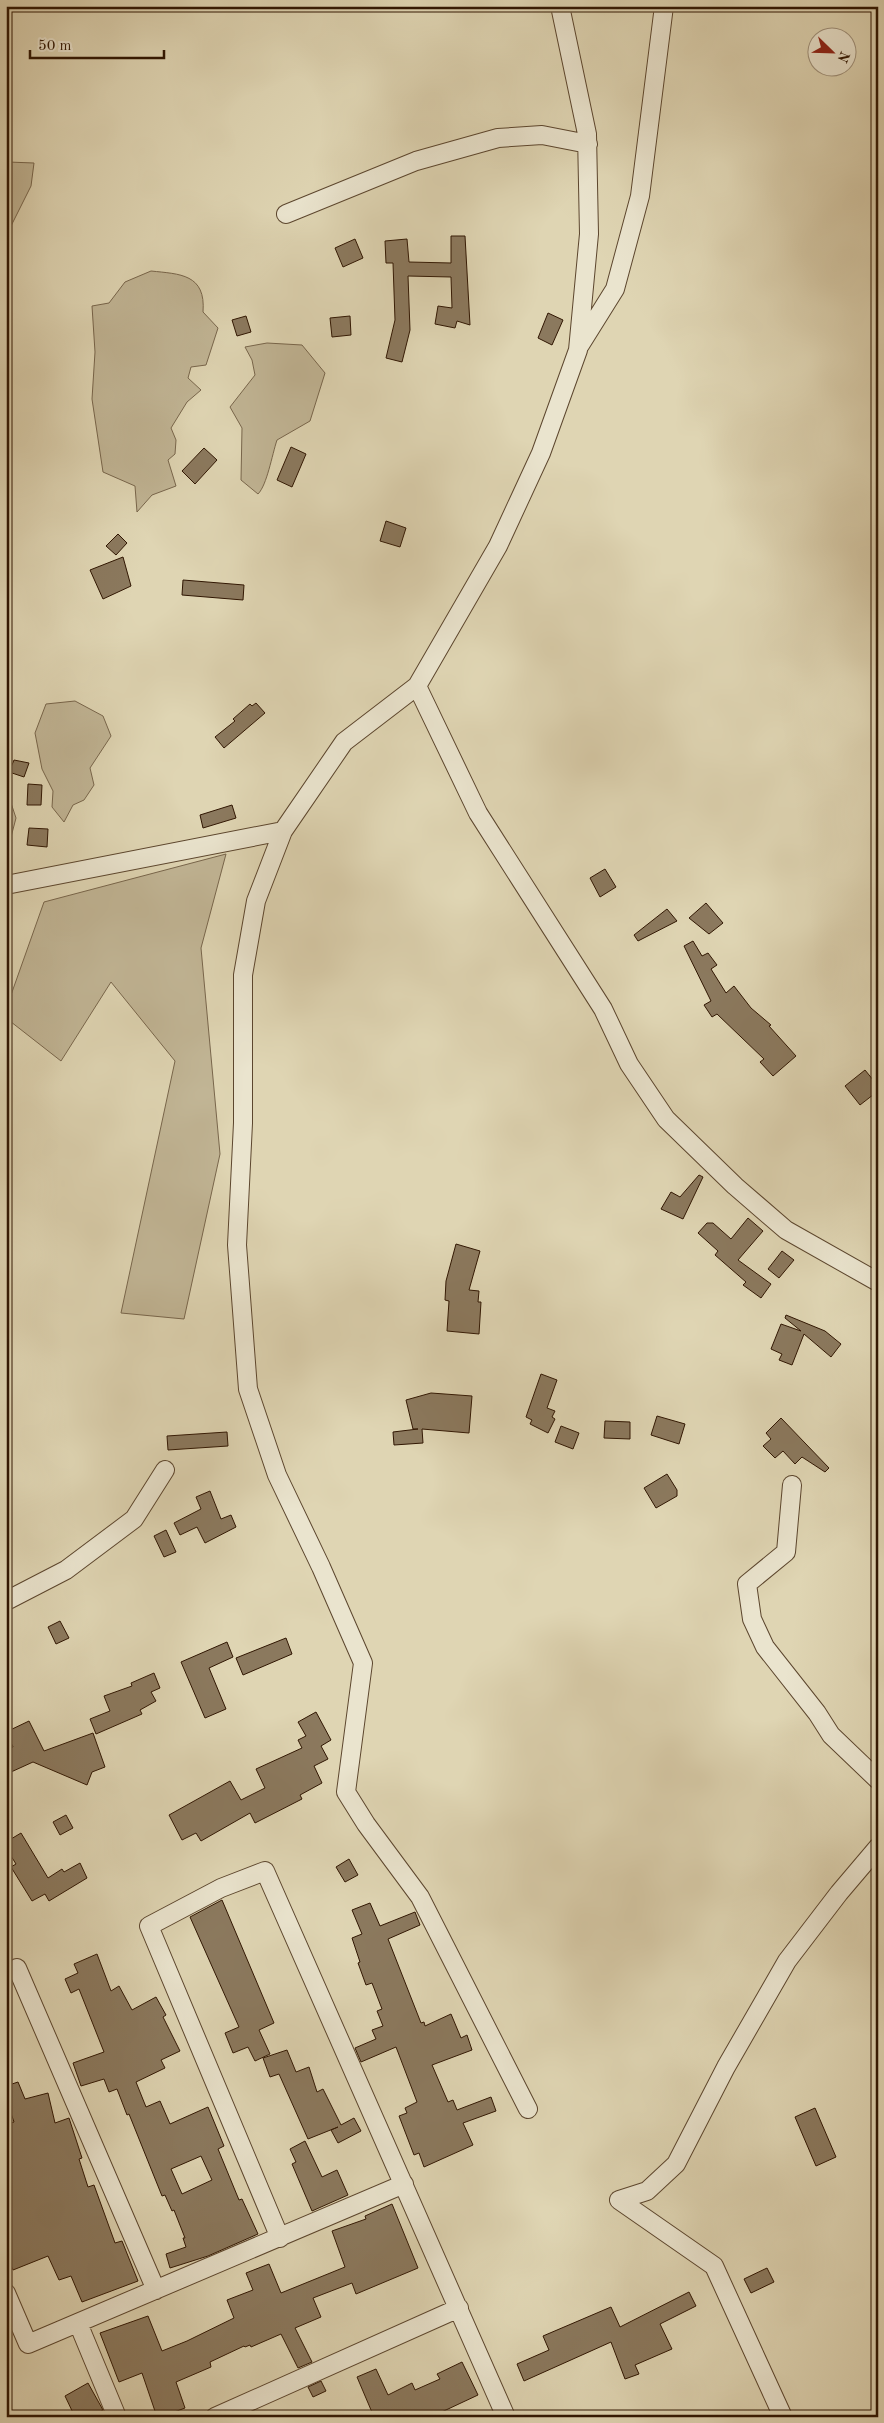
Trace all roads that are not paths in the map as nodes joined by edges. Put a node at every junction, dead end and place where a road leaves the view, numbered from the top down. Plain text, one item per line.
1 (560, 6) edge
2 (664, 6) edge
3 (588, 144) junction
4 (286, 214) dead end
5 (578, 350) junction
6 (417, 686) junction
7 (282, 830) junction
8 (6, 885) edge
9 (878, 1282) edge
10 (165, 1470) dead end
11 (792, 1485) dead end
12 (6, 1601) edge
13 (878, 1780) edge
14 (878, 1848) edge
15 (17, 1968) dead end
16 (528, 2109) dead end
17 (404, 2184) junction
18 (280, 2238) junction
19 (156, 2290) junction
20 (6, 2293) edge
21 (458, 2308) junction
22 (78, 2323) junction
23 (117, 2417) edge
24 (215, 2417) edge
25 (506, 2417) edge
26 (783, 2417) edge

1 - 3 street
2 - 5 street
3 - 4 street
3 - 5 street
5 - 6 street
6 - 7 street
6 - 9 street
7 - 8 street
7 - 16 street
10 - 12 street
11 - 13 street
14 - 26 street
15 - 19 street
17 - 18 street
17 - 18 street
17 - 21 street
18 - 19 street
19 - 22 street
20 - 22 street
21 - 24 street
21 - 25 street
22 - 23 street

